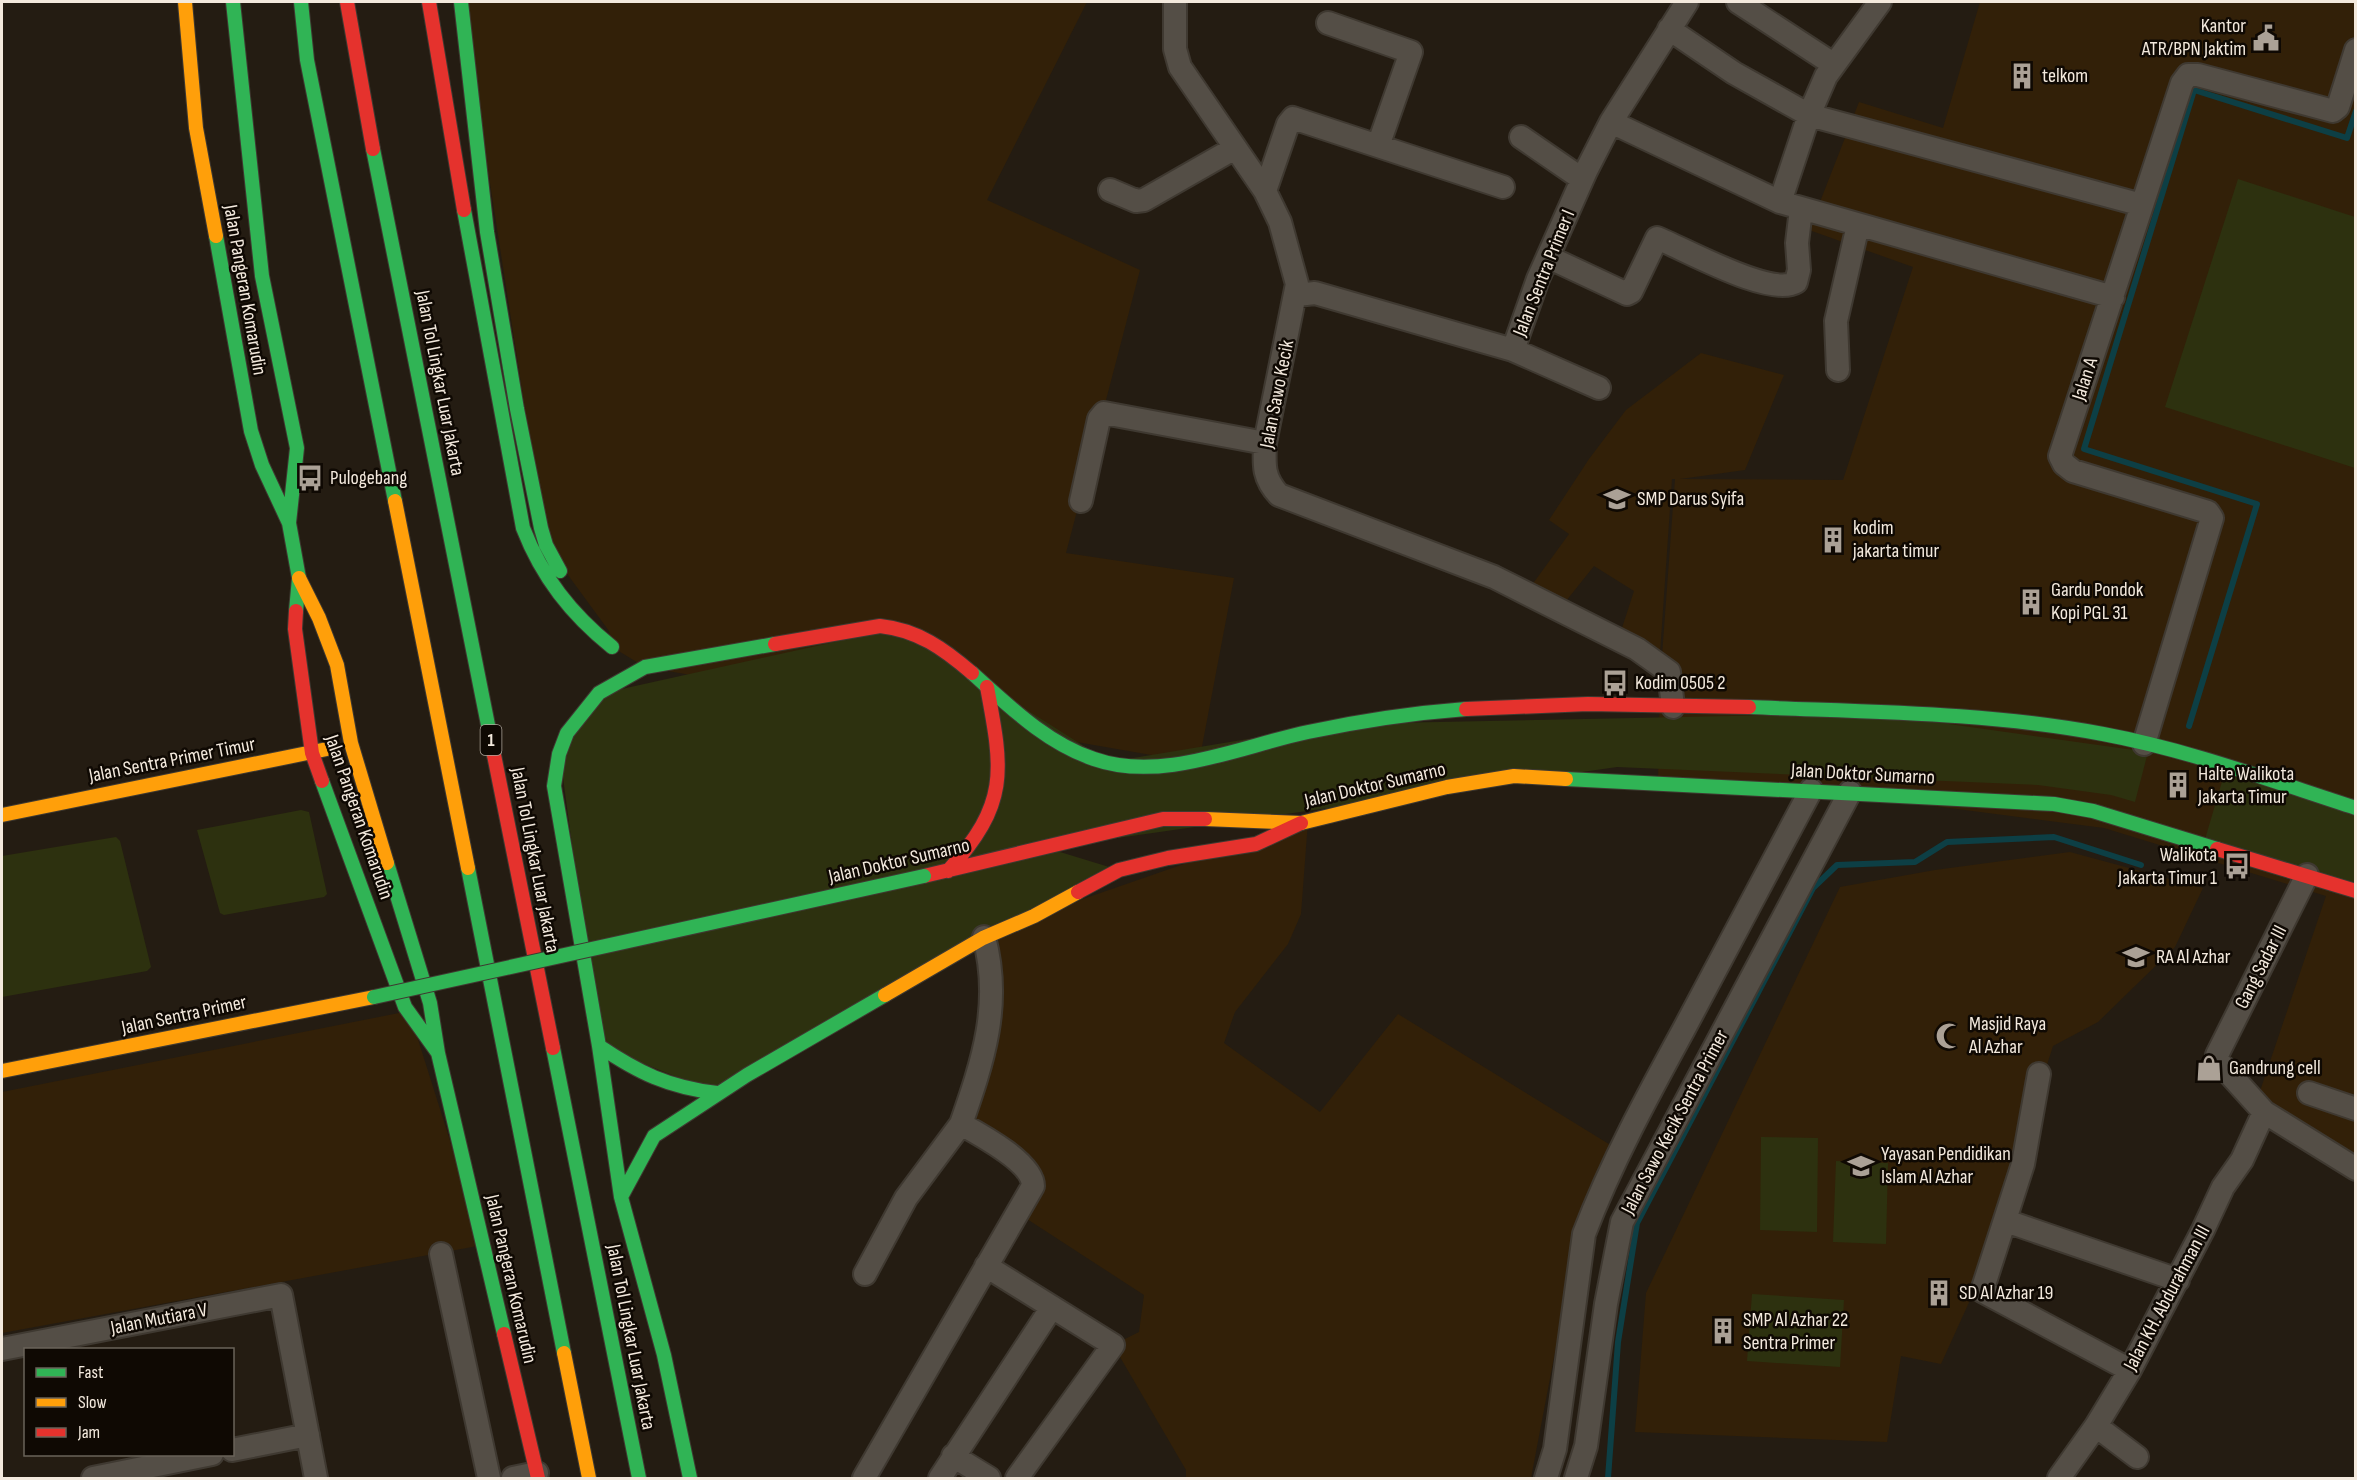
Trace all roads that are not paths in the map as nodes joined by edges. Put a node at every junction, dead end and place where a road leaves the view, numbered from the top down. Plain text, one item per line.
1 (185, 2) edge
2 (233, 2) edge
3 (301, 2) edge
4 (347, 2) edge
5 (429, 2) edge
6 (461, 2) edge
7 (1175, 2) edge
8 (1687, 2) edge
9 (1738, 2) edge
10 (1880, 2) edge
11 (1328, 23) dead end
12 (1669, 29) junction
13 (2355, 50) edge
14 (1833, 64) junction
15 (1809, 115) junction
16 (1611, 122) junction
17 (1521, 137) dead end
18 (1378, 146) junction
19 (1235, 148) junction
20 (1582, 179) junction
21 (1503, 187) dead end
22 (1110, 190) dead end
23 (1265, 191) junction
24 (2142, 205) junction
25 (1791, 206) junction
26 (1858, 225) junction
27 (1548, 256) junction
28 (1297, 295) junction
29 (2113, 297) junction
30 (1513, 350) junction
31 (1838, 370) dead end
32 (1599, 388) dead end
33 (1265, 443) junction
34 (1081, 501) dead end
35 (290, 523) junction
36 (298, 578) junction
37 (620, 652) junction
38 (645, 667) junction
39 (987, 687) junction
40 (1673, 706) junction
41 (351, 743) junction
42 (2144, 744) junction
43 (312, 753) junction
44 (1811, 790) junction
45 (1850, 792) junction
46 (2355, 808) edge
47 (2, 815) edge
48 (1301, 823) junction
49 (948, 871) junction
50 (2307, 875) junction
51 (2355, 891) edge
52 (984, 937) junction
53 (374, 997) joint
54 (599, 1046) junction
55 (438, 1053) junction
56 (2, 1071) edge
57 (2039, 1074) dead end
58 (717, 1093) junction
59 (2309, 1093) dead end
60 (2355, 1109) edge
61 (2264, 1112) junction
62 (961, 1124) junction
63 (2355, 1169) edge
64 (621, 1197) junction
65 (2006, 1221) junction
66 (441, 1254) dead end
67 (986, 1266) junction
68 (865, 1274) dead end
69 (2178, 1280) junction
70 (1052, 1307) junction
71 (2, 1349) edge
72 (2130, 1370) junction
73 (2096, 1426) junction
74 (308, 1435) junction
75 (1587, 1446) junction
76 (1556, 1449) junction
77 (234, 1450) edge
78 (207, 1456) edge
79 (953, 1456) junction
80 (2137, 1457) dead end
81 (874, 1475) edge
82 (538, 1476) edge
83 (93, 1479) edge
84 (316, 1479) edge
85 (489, 1479) edge
86 (513, 1479) edge
87 (589, 1479) edge
88 (639, 1479) edge
89 (690, 1479) edge
90 (940, 1479) edge
91 (990, 1479) edge
92 (1017, 1479) edge
93 (1546, 1479) edge
94 (1576, 1479) edge
95 (2058, 1479) edge

1 - 35 main road, Jalan Pangeran Komarudin
2 - 35 main road
3 - 87 main road
4 - 88 main road, Jalan Tol Lingkar Luar Jakarta / 1
5 - 37 main road
6 - 37 main road
7 - 19 street, Jalan Sawo Kecik
8 - 12 street, Jalan Sentra Primer I
9 - 14 street
10 - 14 street
11 - 18 street
12 - 15 street
12 - 16 street, Jalan Sentra Primer I
13 - 24 street, Jalan A
14 - 15 street
15 - 24 street
15 - 25 street
16 - 20 street, Jalan Sentra Primer I
16 - 25 street
17 - 20 street
18 - 21 street
18 - 23 street
19 - 22 street
19 - 23 street, Jalan Sawo Kecik
20 - 27 street, Jalan Sentra Primer I
23 - 28 street, Jalan Sawo Kecik
24 - 29 street, Jalan A
25 - 26 street
25 - 27 street
26 - 29 street
26 - 31 street
27 - 30 street, Jalan Sentra Primer I
28 - 30 street, Jalan Sentra Primer I
28 - 33 street, Jalan Sawo Kecik
29 - 42 street, Jalan A
30 - 32 street
33 - 34 street
33 - 40 street, Jalan Sawo Kecik
35 - 36 main road, Jalan Pangeran Komarudin
36 - 41 main road, Jalan Pangeran Komarudin
36 - 43 main road, Jalan Pangeran Komarudin
37 - 38 main road
38 - 39 main road
38 - 54 main road
39 - 40 main road
39 - 49 main road
40 - 42 main road
41 - 43 main road, Jalan Sentra Primer Timur
41 - 55 main road, Jalan Pangeran Komarudin
42 - 46 main road
43 - 47 main road, Jalan Sentra Primer Timur
43 - 55 main road, Jalan Pangeran Komarudin
44 - 45 main road, Jalan Doktor Sumarno
44 - 48 main road, Jalan Doktor Sumarno
44 - 76 street, Jalan Sawo Kecik Sentra Primer
45 - 50 main road, Jalan Doktor Sumarno
45 - 75 street, Jalan Sawo Kecik Sentra Primer
48 - 49 main road, Jalan Doktor Sumarno
48 - 52 main road
49 - 53 main road, Jalan Doktor Sumarno, bridge
50 - 51 main road, Jalan Doktor Sumarno
50 - 61 street, Gang Sadar III
52 - 58 main road
52 - 62 street
53 - 56 main road, Jalan Sentra Primer
54 - 58 main road
54 - 64 main road
55 - 82 main road, Jalan Pangeran Komarudin
57 - 65 street
58 - 64 main road
59 - 60 street
61 - 63 street
61 - 69 street, Jalan KH. Abdurahman III
62 - 67 street
62 - 68 street
64 - 89 main road
65 - 69 street
65 - 72 street
66 - 85 street
67 - 70 street
67 - 81 street
69 - 72 street, Jalan KH. Abdurahman III
70 - 79 street
70 - 92 street
71 - 74 street, Jalan Mutiara V
72 - 73 street, Jalan KH. Abdurahman III
73 - 80 street
73 - 95 street, Jalan KH. Abdurahman III
74 - 77 street
74 - 84 street
75 - 76 street
75 - 94 street, Jalan Sawo Kecik Sentra Primer
76 - 93 street, Jalan Sawo Kecik Sentra Primer
78 - 83 street
79 - 90 street
79 - 91 street
82 - 86 street

